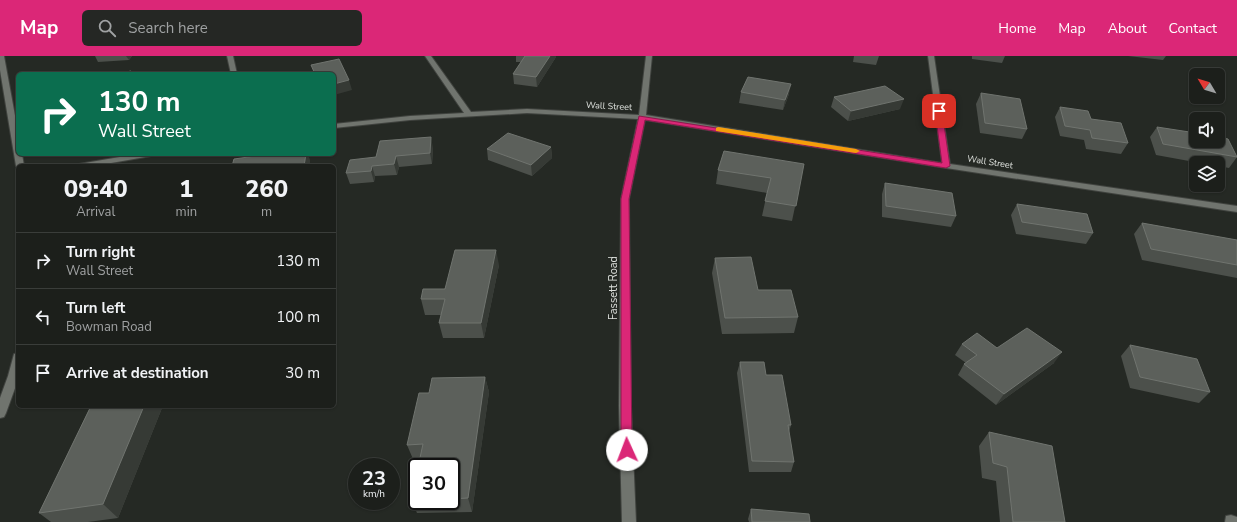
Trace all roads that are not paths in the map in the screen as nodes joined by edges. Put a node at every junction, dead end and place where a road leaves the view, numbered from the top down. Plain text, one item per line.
1 (1, 56) edge
2 (230, 56) edge
3 (428, 56) edge
4 (649, 56) edge
5 (931, 56) edge
6 (234, 72) edge
7 (469, 114) junction
8 (642, 117) junction
9 (336, 126) edge
10 (16, 142) edge
11 (139, 156) edge
12 (91, 164) edge
13 (946, 166) junction
14 (1237, 209) edge
15 (16, 366) edge
16 (0, 413) edge
17 (629, 522) edge

1 - 10 street
2 - 6 street
3 - 7 street
4 - 8 street, Fassett Road
5 - 13 street
7 - 8 street, Wall Street
7 - 9 street, Wall Street
8 - 13 street, Wall Street
8 - 17 street, Fassett Road
11 - 12 street
13 - 14 street, Wall Street
15 - 16 street

